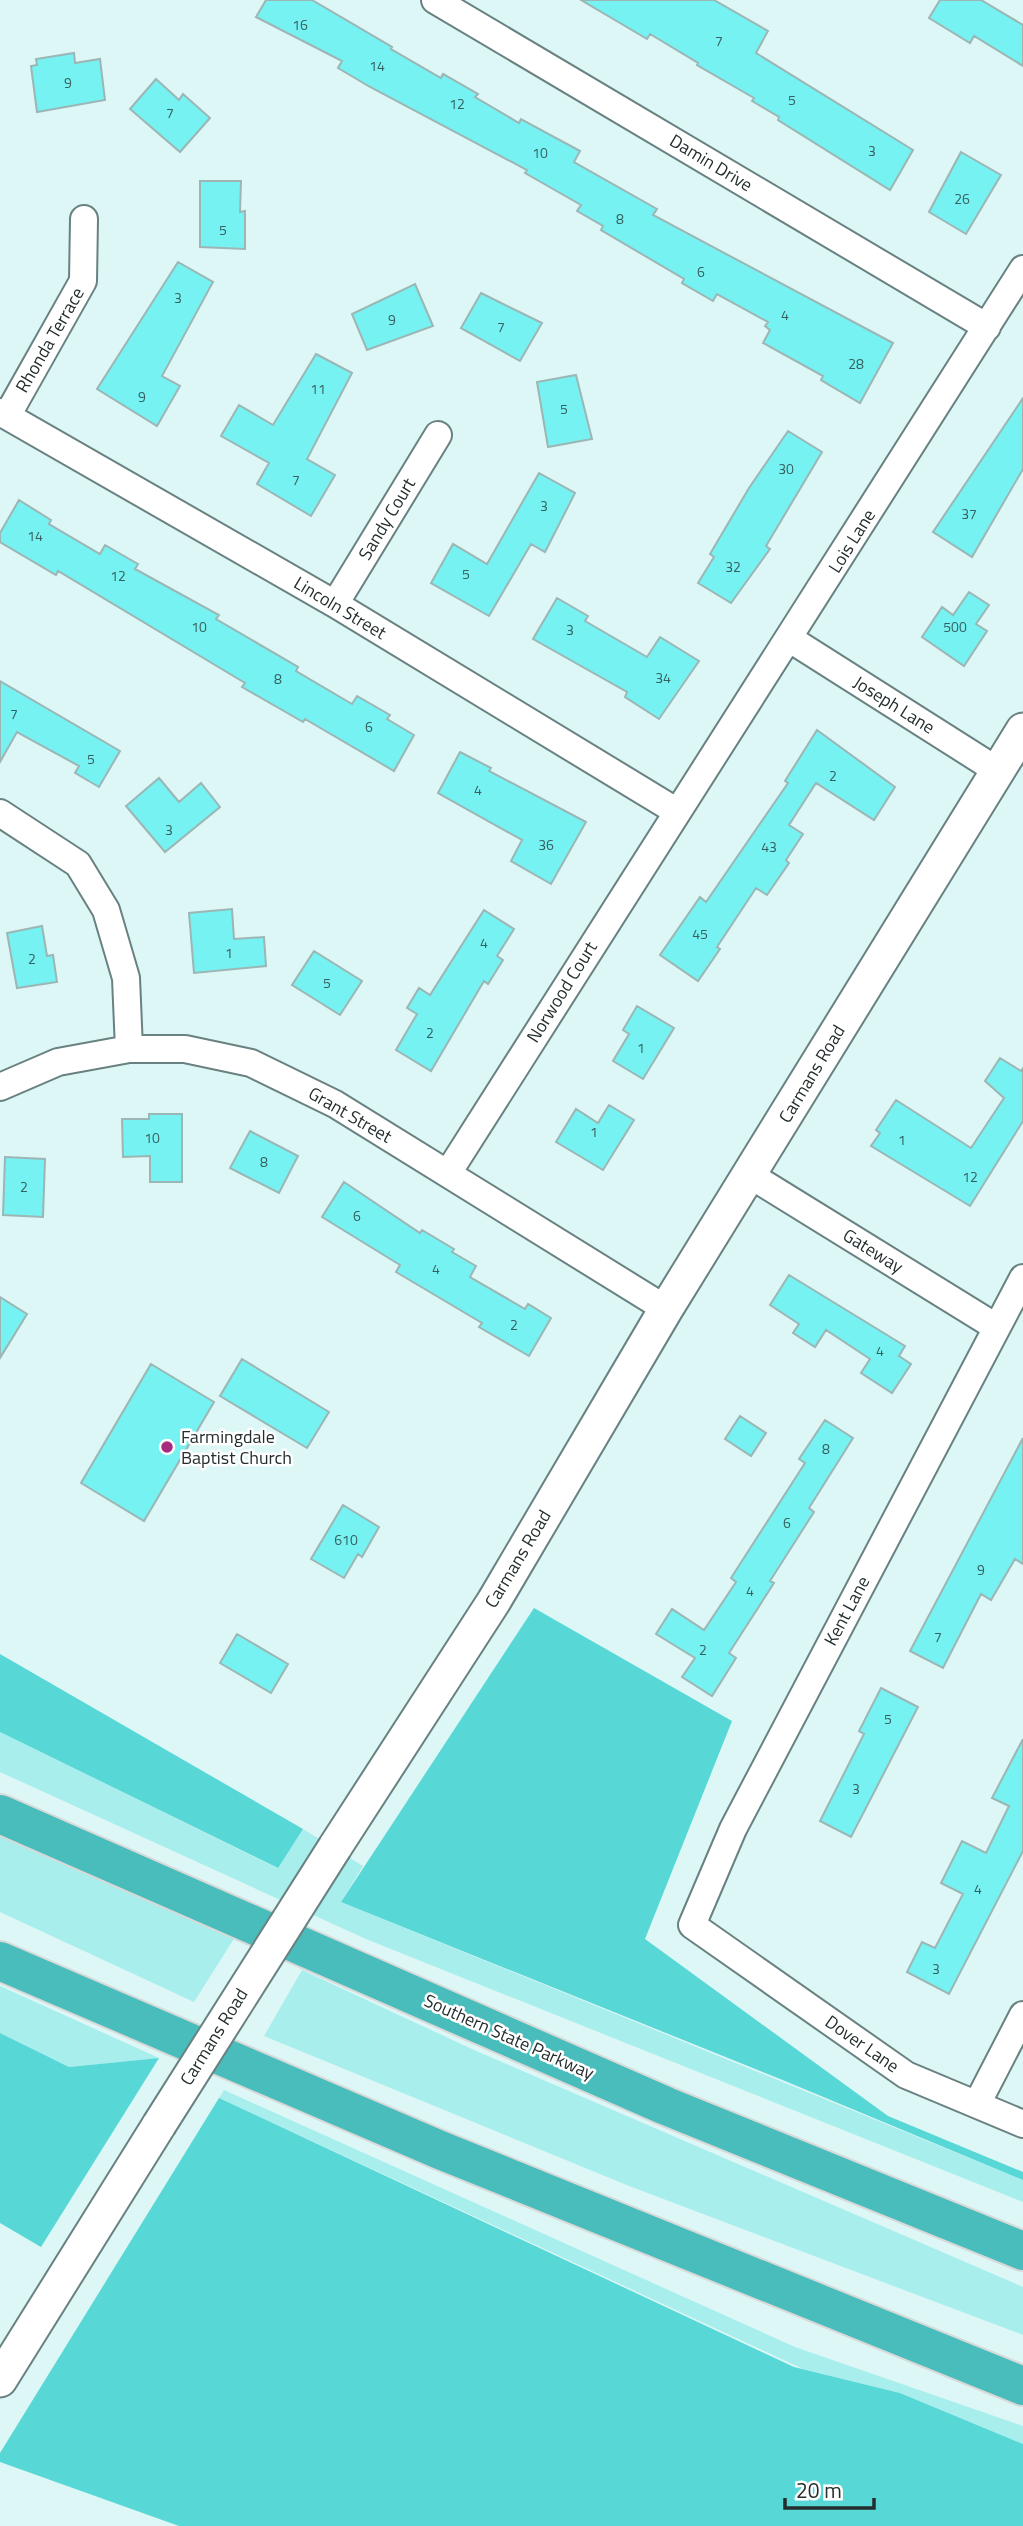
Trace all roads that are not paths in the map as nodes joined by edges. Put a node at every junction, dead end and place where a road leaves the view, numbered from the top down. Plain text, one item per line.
1 (435, 0) edge
2 (84, 219) dead end
3 (1023, 269) edge
4 (987, 327) junction
5 (3, 414) edge
6 (438, 435) dead end
7 (335, 604) junction
8 (790, 639) junction
9 (1023, 730) edge
10 (998, 771) junction
11 (676, 811) junction
12 (0, 813) edge
13 (129, 1049) junction
14 (0, 1087) edge
15 (448, 1173) junction
16 (750, 1175) junction
17 (1023, 1278) edge
18 (666, 1309) junction
19 (996, 1326) junction
20 (0, 1814) edge
21 (714, 1940) joint
22 (0, 1961) edge
23 (1023, 2015) edge
24 (976, 2104) junction
25 (1023, 2124) edge
26 (1023, 2250) edge
27 (0, 2380) edge
28 (1023, 2386) edge

1 - 4 street, Damin Drive
2 - 5 street, Rhonda Terrace
3 - 4 street, Lois Lane
4 - 8 street, Lois Lane
5 - 7 street, Lincoln Street
6 - 7 street, Sandy Court
7 - 11 street, Lincoln Street
8 - 10 street, Joseph Lane
8 - 11 street, Lois Lane
9 - 10 street, Carmans Road
10 - 16 street, Carmans Road
11 - 15 street, Norwood Court
12 - 13 street
13 - 14 street, Grant Street
13 - 15 street, Grant Street
15 - 18 street, Grant Street
16 - 18 street, Carmans Road
16 - 19 street, Gateway
17 - 19 street, Kent Lane
18 - 27 street, Carmans Road, bridge
19 - 21 street, Kent Lane
20 - 26 highway, Southern State Parkway
21 - 24 street, Dover Lane
22 - 28 highway
23 - 24 street
24 - 25 street, Dover Lane

